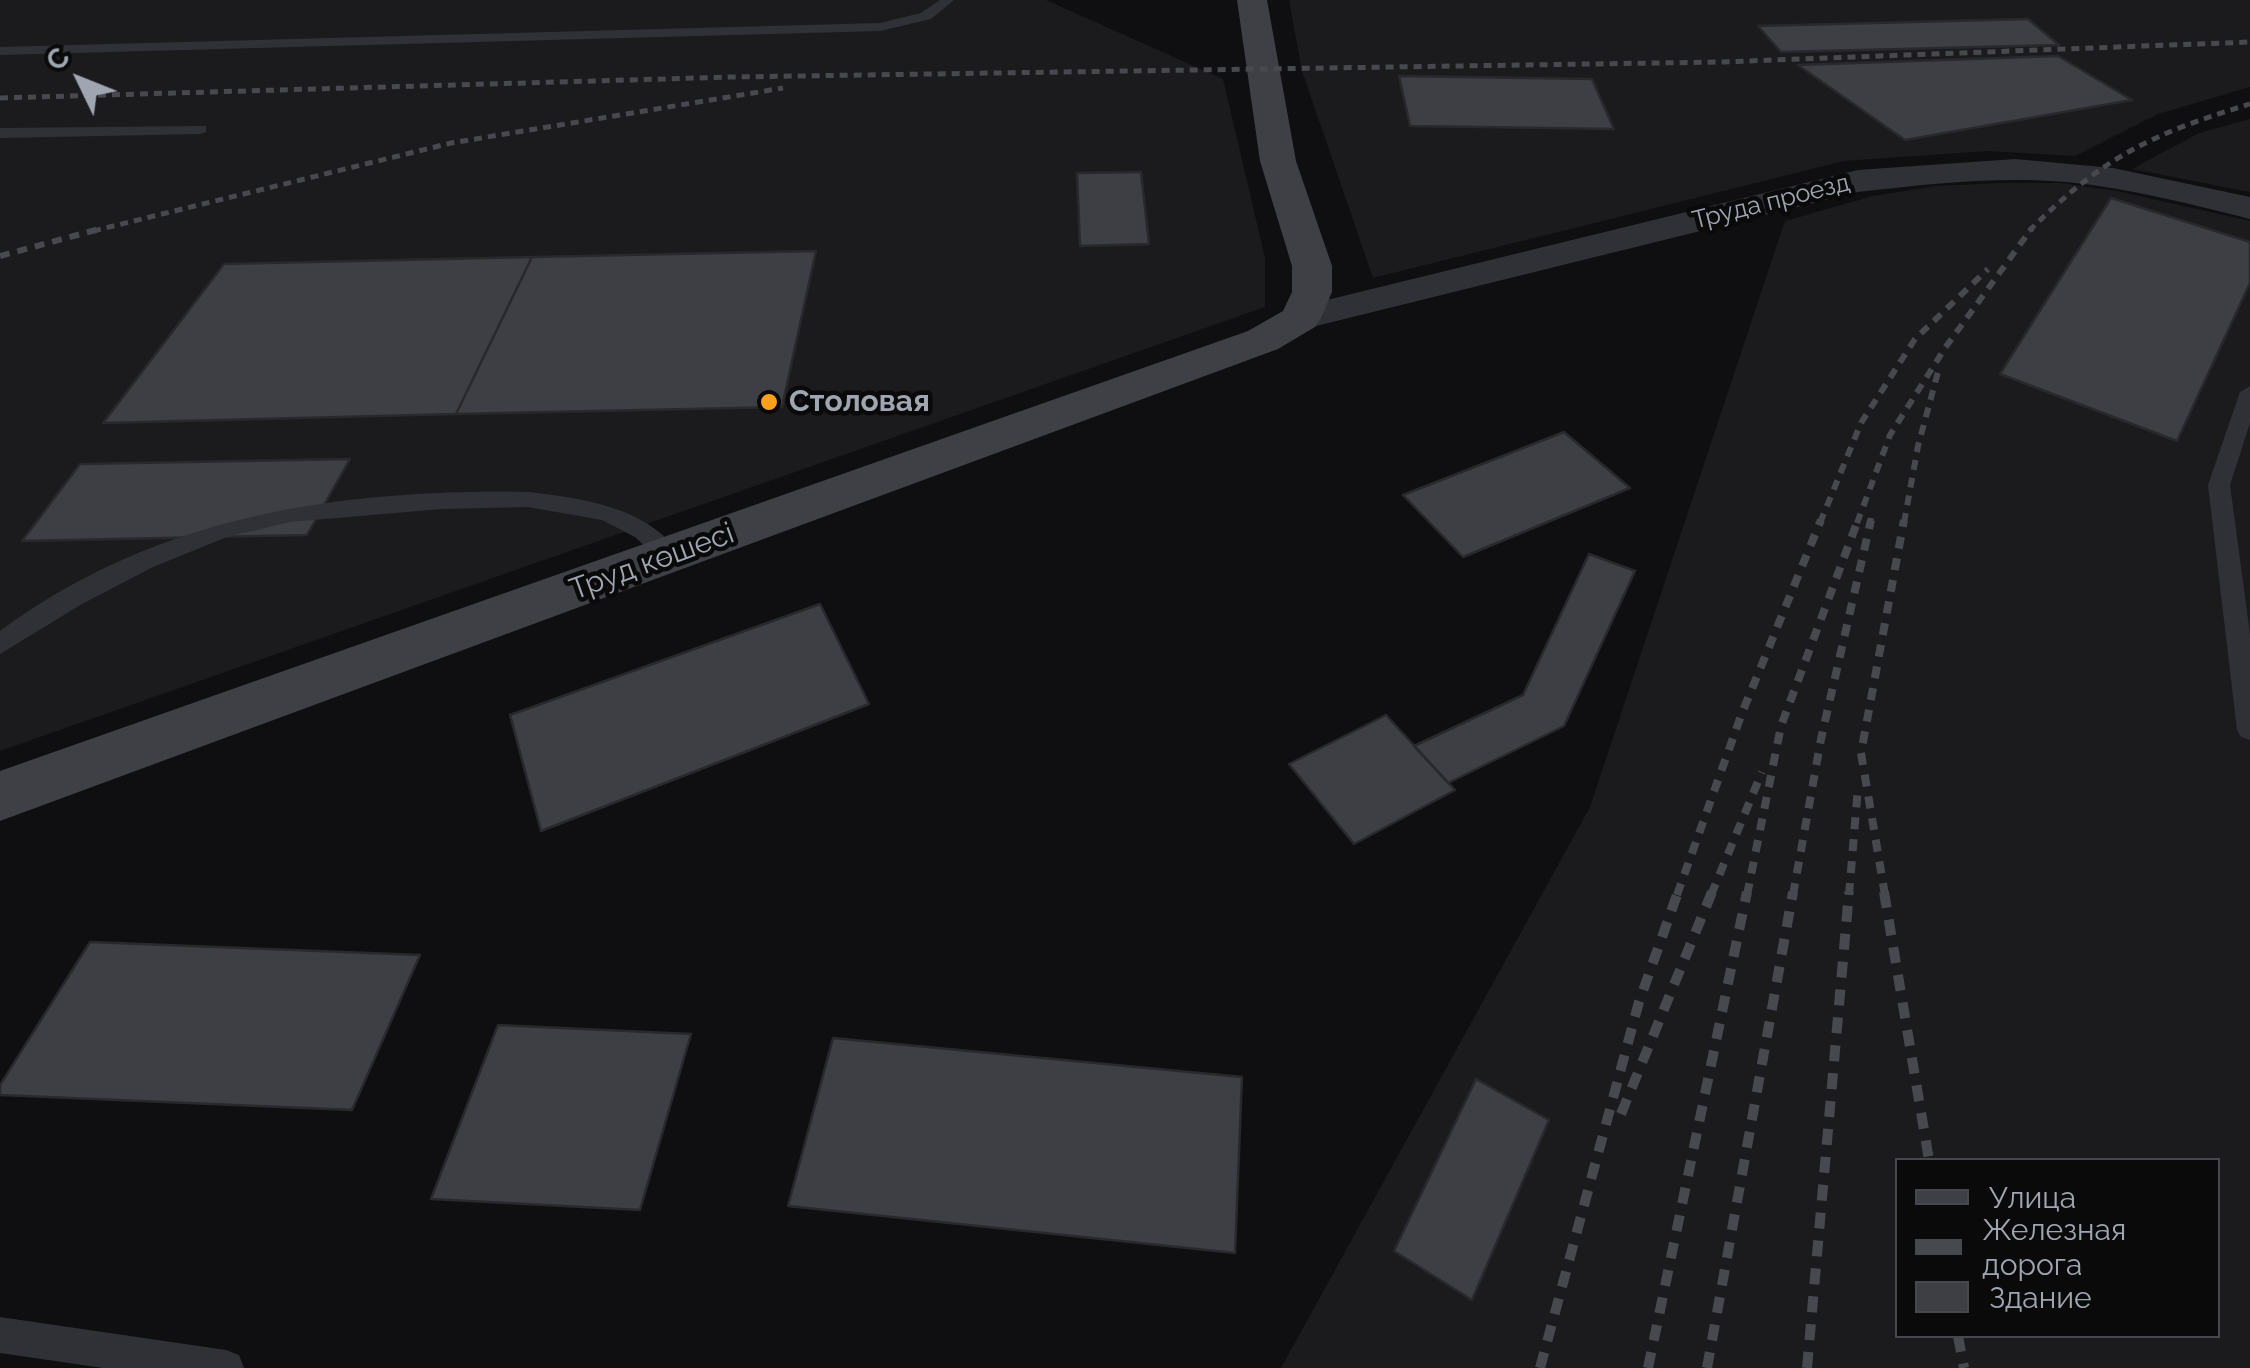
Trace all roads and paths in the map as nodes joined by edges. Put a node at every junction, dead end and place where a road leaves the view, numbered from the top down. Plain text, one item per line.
1 (948, 0) edge
2 (1252, 0) edge
3 (0, 51) edge
4 (200, 129) dead end
5 (0, 133) edge
6 (2250, 208) edge
7 (1300, 318) junction
8 (2250, 392) edge
9 (670, 556) junction
10 (0, 645) edge
11 (2250, 730) edge
12 (76, 768) junction
13 (0, 796) edge
14 (0, 806) edge
15 (0, 1335) edge
16 (226, 1368) edge

1 - 3 lane
2 - 7 street
4 - 5 lane
6 - 7 street, Труда проезд
7 - 9 street, Труд көшесі
8 - 11 lane
9 - 10 lane
9 - 12 street, Труд көшесі
12 - 13 street, Труд көшесі
12 - 14 lane
15 - 16 lane

